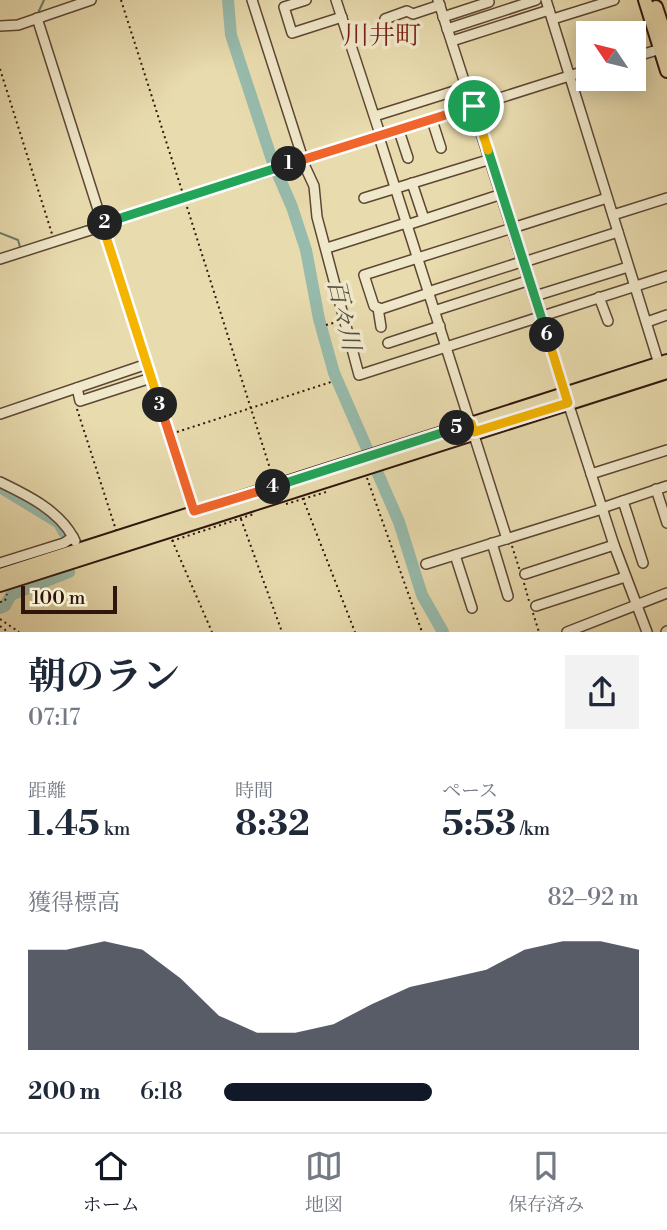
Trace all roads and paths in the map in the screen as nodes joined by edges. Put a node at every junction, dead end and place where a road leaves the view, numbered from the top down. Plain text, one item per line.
1 (91, 0) edge
2 (121, 0) edge
3 (252, 0) edge
4 (306, 0) edge
5 (336, 0) edge
6 (536, 0) edge
7 (614, 0) edge
8 (645, 0) edge
9 (653, 0) edge
10 (489, 2) dead end
11 (439, 3) edge
12 (549, 10) edge
13 (502, 11) junction
14 (342, 17) junction
15 (443, 17) junction
16 (34, 19) junction
17 (386, 19) dead end
18 (506, 23) junction
19 (0, 26) edge
20 (447, 29) junction
21 (452, 41) junction
22 (665, 46) edge
23 (646, 53) edge
24 (0, 69) edge
25 (667, 71) edge
26 (576, 74) edge
27 (568, 77) junction
28 (467, 87) junction
29 (474, 106) junction
30 (378, 115) dead end
31 (432, 120) junction
32 (399, 131) junction
33 (380, 137) junction
34 (441, 148) dead end
35 (408, 158) dead end
36 (491, 159) junction
37 (302, 160) junction
38 (412, 183) junction
39 (395, 189) junction
40 (502, 194) junction
41 (184, 197) junction
42 (364, 198) dead end
43 (607, 198) junction
44 (667, 198) edge
45 (613, 215) junction
46 (424, 219) junction
47 (406, 224) junction
48 (102, 225) junction
49 (513, 228) junction
50 (618, 232) junction
51 (54, 242) junction
52 (327, 248) junction
53 (417, 258) junction
54 (0, 259) edge
55 (524, 261) junction
56 (628, 267) junction
57 (667, 276) edge
58 (530, 281) junction
59 (635, 286) junction
60 (428, 292) junction
61 (535, 296) junction
62 (600, 297) junction
63 (378, 308) junction
64 (434, 311) junction
65 (667, 315) edge
66 (541, 316) junction
67 (344, 319) junction
68 (608, 321) dead end
69 (647, 322) junction
70 (326, 325) dead end
71 (440, 326) junction
72 (381, 327) dead end
73 (388, 343) dead end
74 (446, 346) junction
75 (147, 364) junction
76 (664, 366) edge
77 (151, 378) junction
78 (331, 382) dead end
79 (77, 388) junction
80 (566, 398) junction
81 (76, 406) dead end
82 (251, 408) junction
83 (0, 414) edge
84 (472, 428) junction
85 (169, 434) junction
86 (667, 450) edge
87 (363, 468) junction
88 (592, 474) junction
89 (0, 482) edge
90 (667, 486) edge
91 (656, 489) junction
92 (329, 490) dead end
93 (275, 492) junction
94 (303, 499) junction
95 (623, 501) junction
96 (602, 508) junction
97 (194, 511) junction
98 (253, 514) dead end
99 (241, 519) junction
100 (667, 523) edge
101 (116, 531) dead end
102 (170, 536) junction
103 (73, 537) junction
104 (508, 539) junction
105 (492, 543) junction
106 (614, 545) junction
107 (79, 549) junction
108 (454, 555) junction
109 (0, 562) edge
110 (426, 564) dead end
111 (643, 564) dead end
112 (525, 574) dead end
113 (0, 575) edge
114 (625, 577) junction
115 (3, 588) edge
116 (667, 593) edge
117 (508, 596) dead end
118 (0, 602) edge
119 (536, 606) dead end
120 (635, 607) junction
121 (472, 608) dead end
122 (0, 619) edge
123 (0, 626) edge
124 (8, 632) edge
125 (19, 632) edge
126 (212, 632) edge
127 (282, 632) edge
128 (355, 632) edge
129 (422, 632) edge
130 (539, 632) edge
131 (568, 632) edge
132 (646, 632) edge

1 - 16 street
2 - 41 path
3 - 37 street
4 - 14 street
5 - 14 street
6 - 13 street
7 - 12 street
8 - 22 main road
9 - 22 main road
10 - 15 street
11 - 15 street
11 - 17 street
12 - 18 street
12 - 27 street
13 - 18 street
13 - 20 street
14 - 33 street
15 - 20 street
16 - 19 street
16 - 48 street
18 - 21 street
20 - 21 street
21 - 28 street
22 - 23 street
22 - 25 main road
24 - 51 path
26 - 27 street
27 - 29 street
27 - 43 street
28 - 29 street
28 - 30 street
29 - 31 street
29 - 36 street
31 - 32 street
31 - 34 street
32 - 33 street
32 - 35 street
33 - 37 street
33 - 39 street
36 - 38 street
36 - 40 street
37 - 41 street
37 - 52 street
38 - 39 street
38 - 46 street
39 - 42 street
39 - 47 street
40 - 46 street
40 - 49 street
41 - 48 street
41 - 82 path
43 - 45 street
43 - 49 street
44 - 45 street
45 - 50 street
46 - 47 street
47 - 52 street
47 - 53 street
48 - 51 street
48 - 75 street
49 - 53 street
49 - 55 street
50 - 55 street
50 - 56 street
51 - 54 street
52 - 67 street
53 - 60 street
53 - 63 street
55 - 58 street
55 - 60 street
56 - 59 street
56 - 61 street
57 - 59 street
58 - 61 street
58 - 64 street
59 - 62 street
59 - 69 street
60 - 63 street
60 - 64 street
61 - 66 street
62 - 66 street
62 - 68 street
63 - 72 street
64 - 71 street
65 - 69 street
66 - 74 street
66 - 80 street
67 - 70 path
67 - 74 street
69 - 76 street
71 - 73 street
71 - 74 street
74 - 84 street
75 - 77 street
75 - 79 street
76 - 80 main road
77 - 79 street
77 - 85 street
78 - 82 path
79 - 83 street
80 - 84 main road
80 - 88 street
81 - 101 path
82 - 85 path
82 - 93 path
84 - 87 main road
84 - 104 street
85 - 97 street
86 - 88 street
87 - 93 main road
87 - 129 path
88 - 96 street
89 - 103 street
90 - 91 street
91 - 95 street
91 - 100 street
92 - 94 path
93 - 94 path
93 - 97 main road
93 - 102 main road
94 - 128 path
95 - 96 street
95 - 111 street
96 - 104 street
96 - 106 street
97 - 107 main road
98 - 99 path
99 - 102 path
99 - 127 path
102 - 115 main road
102 - 126 path
103 - 107 street
103 - 109 street
104 - 105 street
104 - 130 path
105 - 108 street
105 - 117 street
106 - 112 street
106 - 114 street
107 - 113 main road
108 - 110 street
108 - 121 street
114 - 119 street
114 - 120 street
115 - 118 path
116 - 120 street
120 - 131 street
120 - 132 street
122 - 125 path
123 - 124 path

